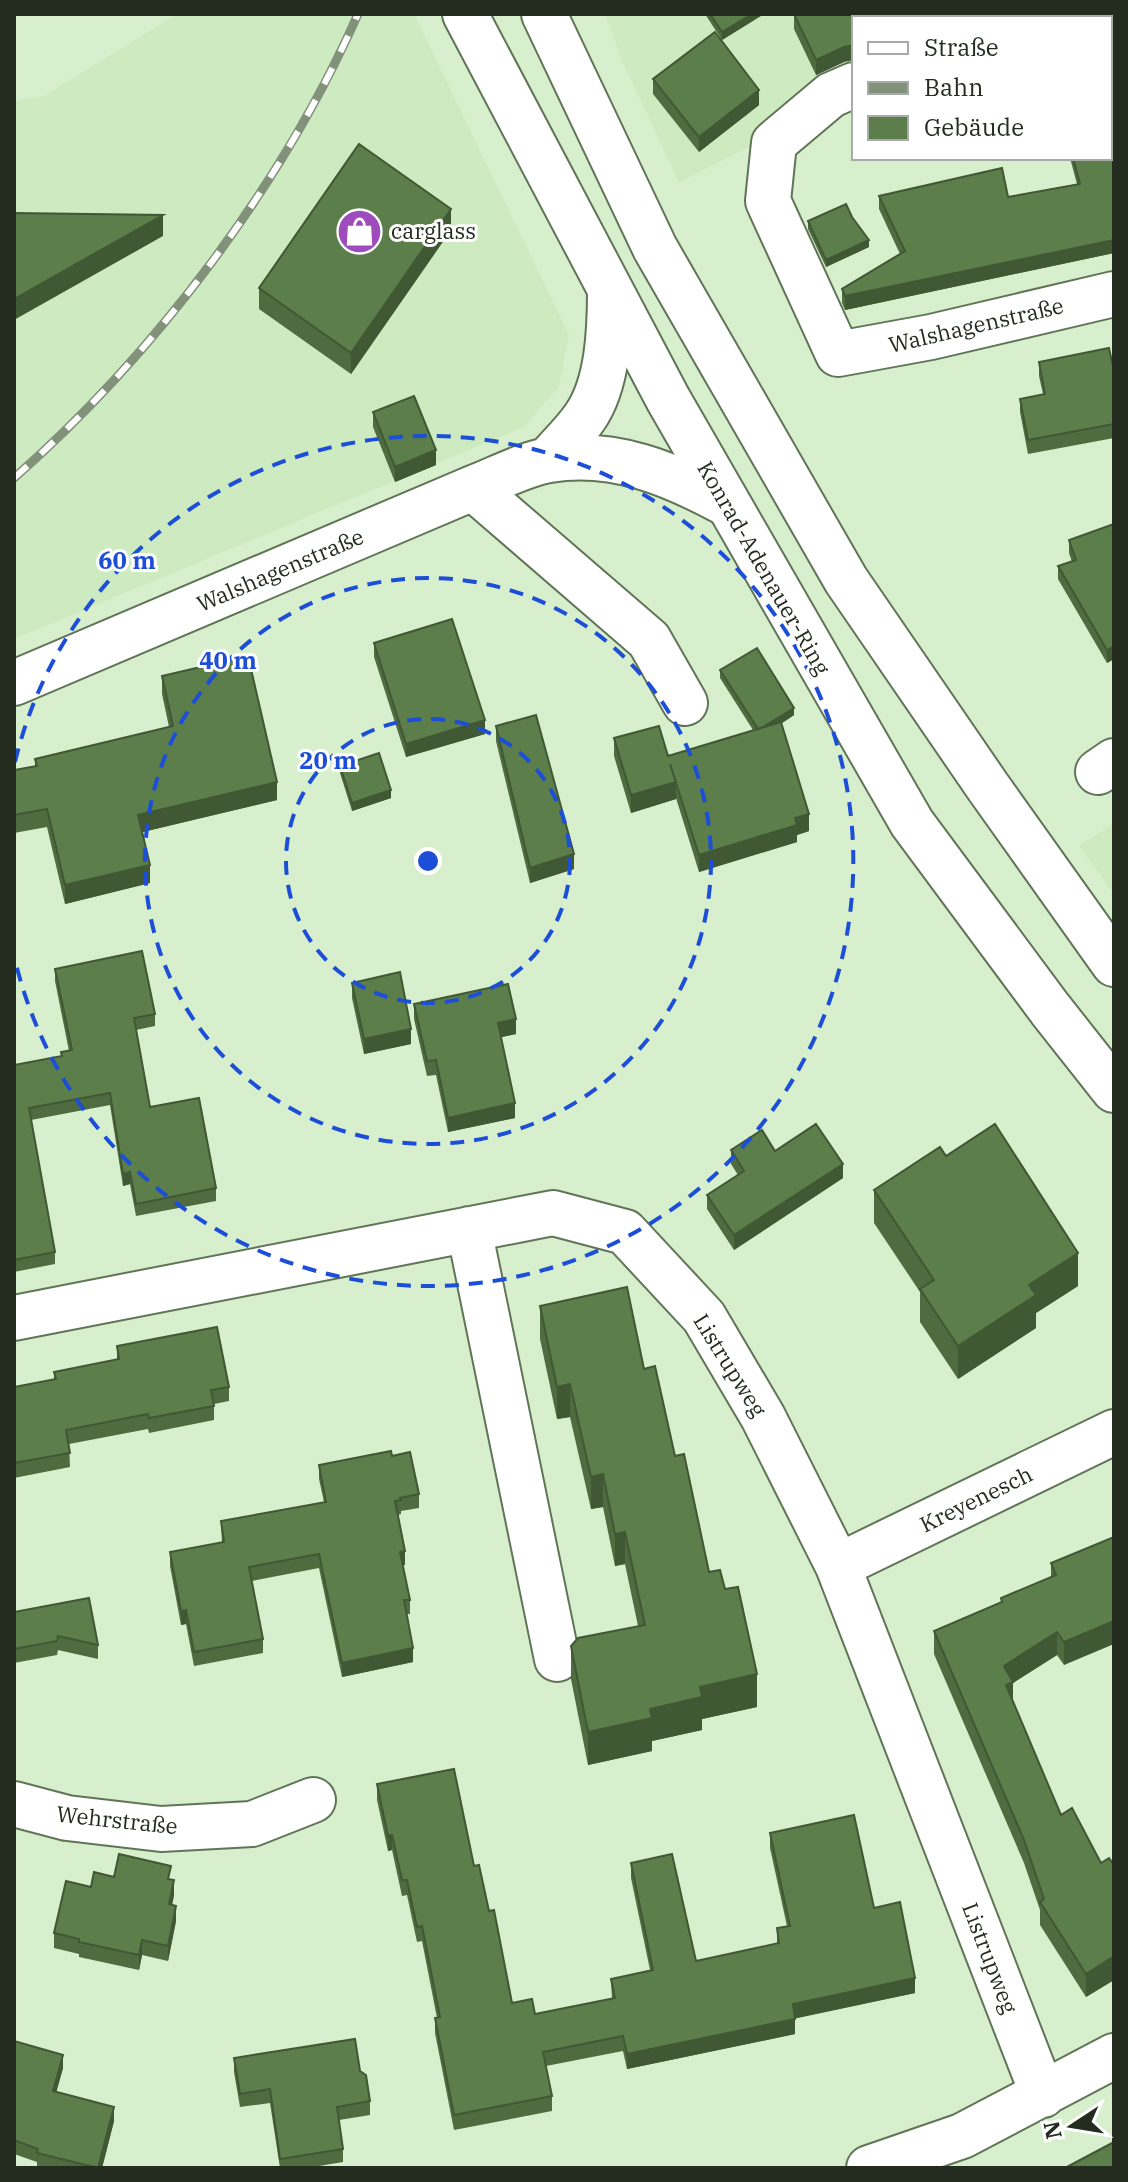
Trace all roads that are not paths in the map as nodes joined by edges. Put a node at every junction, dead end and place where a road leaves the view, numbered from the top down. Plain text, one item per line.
1 (465, 14) edge
2 (544, 14) edge
3 (852, 86) edge
4 (610, 291) junction
5 (1114, 294) edge
6 (548, 460) junction
7 (473, 488) junction
8 (727, 504) junction
9 (14, 683) edge
10 (685, 703) dead end
11 (1114, 964) edge
12 (1114, 1090) edge
13 (469, 1229) junction
14 (14, 1318) edge
15 (1114, 1432) edge
16 (838, 1566) junction
17 (557, 1659) dead end
18 (313, 1800) dead end
19 (14, 1804) edge
20 (1114, 2056) edge
21 (1043, 2095) junction
22 (869, 2168) edge

1 - 4 street, Konrad-Adenauer-Ring
2 - 11 street
3 - 5 street, Walshagenstraße
4 - 6 street, Walshagenstraße
4 - 8 street, Konrad-Adenauer-Ring
6 - 7 street, Walshagenstraße
6 - 8 street, Walshagenstraße
7 - 9 street, Walshagenstraße
7 - 10 street
8 - 12 street, Konrad-Adenauer-Ring
13 - 14 street, Listrupweg
13 - 16 street, Listrupweg
13 - 17 street
15 - 16 street, Kreyenesch
16 - 21 street, Listrupweg
18 - 19 street, Wehrstraße
20 - 21 street
21 - 22 street

